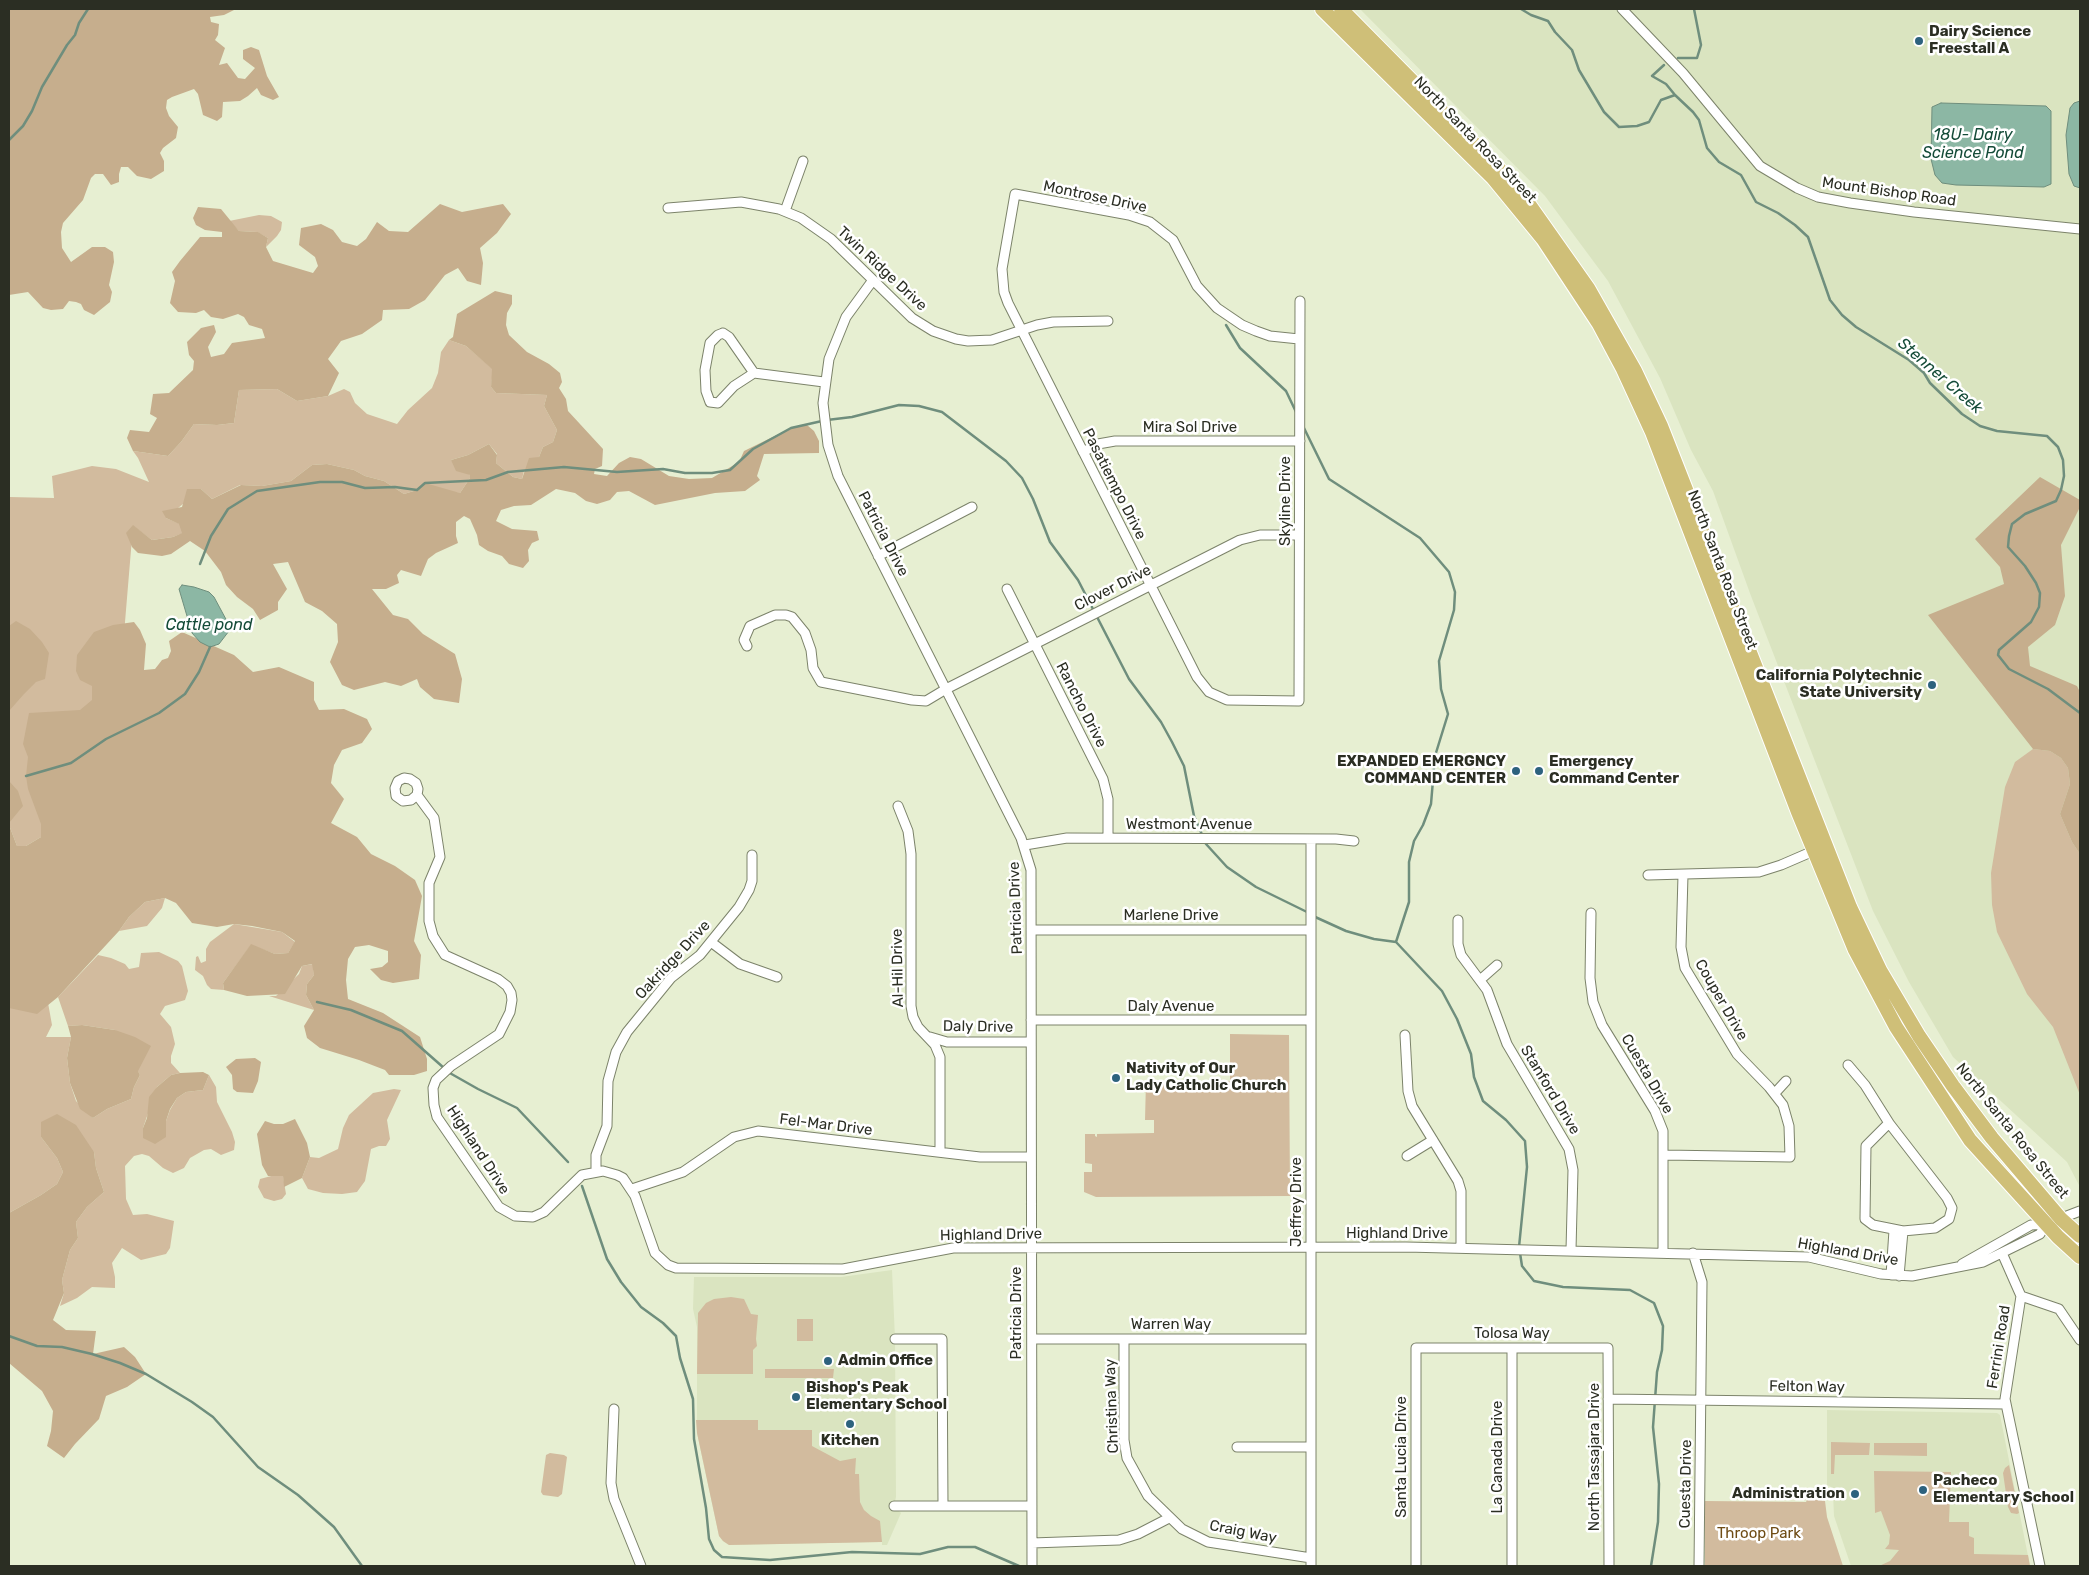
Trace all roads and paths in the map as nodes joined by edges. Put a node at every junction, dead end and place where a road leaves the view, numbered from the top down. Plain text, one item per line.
1 (1322, 9) edge
2 (1341, 9) edge
3 (1622, 9) edge
4 (803, 161) dead end
5 (1015, 194) joint
6 (668, 208) dead end
7 (785, 211) junction
8 (2080, 229) edge
9 (873, 280) junction
10 (1300, 301) dead end
11 (1108, 321) dead end
12 (1021, 331) junction
13 (1300, 339) junction
14 (754, 373) junction
15 (824, 382) junction
16 (1300, 441) junction
17 (1082, 452) junction
18 (972, 507) dead end
19 (1300, 535) junction
20 (878, 556) junction
21 (1150, 585) junction
22 (1006, 589) dead end
23 (1034, 644) junction
24 (747, 646) dead end
25 (946, 689) junction
26 (1299, 701) joint
27 (416, 795) dead end
28 (898, 806) dead end
29 (1108, 838) junction
30 (1312, 838) junction
31 (1354, 841) dead end
32 (1025, 845) junction
33 (1820, 848) junction
34 (752, 855) dead end
35 (1648, 875) dead end
36 (1683, 875) junction
37 (1591, 914) dead end
38 (1458, 920) dead end
39 (1031, 930) junction
40 (1311, 930) junction
41 (710, 942) junction
42 (1497, 965) dead end
43 (777, 977) dead end
44 (1480, 980) junction
45 (1031, 1020) junction
46 (1311, 1020) junction
47 (926, 1035) junction
48 (1405, 1035) dead end
49 (1031, 1042) junction
50 (1848, 1065) dead end
51 (1786, 1081) dead end
52 (1775, 1093) junction
53 (1889, 1123) junction
54 (1433, 1140) junction
55 (940, 1152) junction
56 (1664, 1155) junction
57 (1407, 1156) dead end
58 (1031, 1157) junction
59 (596, 1172) junction
60 (632, 1189) junction
61 (2080, 1211) edge
62 (2061, 1219) junction
63 (2046, 1224) junction
64 (1898, 1230) junction
65 (2080, 1236) edge
66 (1031, 1248) junction
67 (1311, 1248) junction
68 (1461, 1248) junction
69 (1571, 1250) junction
70 (1662, 1252) junction
71 (2002, 1253) junction
72 (1693, 1254) junction
73 (2080, 1257) edge
74 (1951, 1270) junction
75 (1895, 1275) junction
76 (2021, 1296) junction
77 (895, 1339) dead end
78 (1032, 1339) junction
79 (1124, 1339) junction
80 (1311, 1339) junction
81 (2080, 1340) edge
82 (1416, 1348) joint
83 (1512, 1348) junction
84 (1608, 1348) joint
85 (1608, 1399) junction
86 (1701, 1400) junction
87 (2006, 1404) junction
88 (614, 1408) dead end
89 (1237, 1447) dead end
90 (1311, 1447) junction
91 (894, 1506) dead end
92 (942, 1506) junction
93 (1032, 1506) junction
94 (1169, 1518) junction
95 (1032, 1543) junction
96 (1311, 1562) edge
97 (641, 1566) edge
98 (1032, 1566) edge
99 (1416, 1566) edge
100 (1512, 1566) edge
101 (1609, 1566) edge
102 (1699, 1566) edge
103 (2040, 1566) edge

1 - 33 highway, North Santa Rosa Street
2 - 33 highway, North Santa Rosa Street
3 - 8 street, Mount Bishop Road
4 - 7 street
5 - 12 street, Pasatiempo Drive
5 - 13 street, Montrose Drive
6 - 7 street, Twin Ridge Drive
7 - 9 street, Twin Ridge Drive
9 - 12 street, Twin Ridge Drive
9 - 15 street, Patricia Drive
10 - 13 street, Skyline Drive
11 - 12 street, Twin Ridge Drive
12 - 17 street, Pasatiempo Drive
13 - 16 street, Skyline Drive
14 - 14 street
14 - 15 street
15 - 20 street, Patricia Drive
16 - 17 street, Mira Sol Drive
16 - 19 street, Skyline Drive
17 - 21 street, Pasatiempo Drive
18 - 20 street
19 - 21 street, Clover Drive
19 - 26 street, Skyline Drive
20 - 25 street, Patricia Drive
21 - 23 street, Clover Drive
21 - 26 street, Pasatiempo Drive
22 - 23 street, Rancho Drive
23 - 25 street, Clover Drive
23 - 29 street, Rancho Drive
24 - 25 street, Clover Drive
25 - 32 street, Patricia Drive
27 - 59 street, Highland Drive
28 - 47 street, Al-Hil Drive
29 - 30 street, Westmont Avenue
29 - 32 street, Westmont Avenue
30 - 31 street, Westmont Avenue
30 - 40 street, Jeffrey Drive
32 - 39 street, Patricia Drive
33 - 36 street
33 - 62 highway, North Santa Rosa Street
33 - 63 highway, North Santa Rosa Street
34 - 41 street, Oakridge Drive
35 - 36 street
36 - 52 street, Couper Drive
37 - 56 street, Cuesta Drive
38 - 44 street, Stanford Drive
39 - 40 street, Marlene Drive
39 - 45 street, Patricia Drive
40 - 46 street, Jeffrey Drive
41 - 43 street
41 - 59 street, Oakridge Drive
42 - 44 street
44 - 69 street, Stanford Drive
45 - 46 street, Daly Avenue
45 - 49 street, Patricia Drive
46 - 67 street, Jeffrey Drive
47 - 49 street, Daly Drive
47 - 55 street, Al-Hil Drive
48 - 54 street
49 - 58 street, Patricia Drive
50 - 53 street
51 - 52 street
52 - 56 street, Couper Drive
53 - 64 street
53 - 64 street
54 - 57 street
54 - 68 street
55 - 58 street, Fel-Mar Drive
55 - 60 street, Fel-Mar Drive
56 - 70 street, Cuesta Drive
58 - 66 street, Patricia Drive
59 - 60 street
60 - 66 street, Highland Drive
61 - 62 street, Highland Drive
62 - 63 street, Highland Drive
62 - 65 highway, North Santa Rosa Street
63 - 71 street, Highland Drive
63 - 73 highway, North Santa Rosa Street
63 - 74 street, Highland Drive
64 - 75 street
66 - 67 street, Highland Drive
66 - 78 street, Patricia Drive
67 - 68 street, Highland Drive
67 - 80 street, Jeffrey Drive
68 - 69 street, Highland Drive
69 - 70 street, Highland Drive
70 - 72 street, Highland Drive
71 - 74 street, Highland Drive
71 - 76 street, Ferrini Road
72 - 75 street, Highland Drive
72 - 86 street, Cuesta Drive
74 - 75 street, Highland Drive
76 - 81 street
76 - 87 street, Ferrini Road
77 - 92 street
78 - 79 street, Warren Way
78 - 93 street, Patricia Drive
79 - 80 street, Warren Way
79 - 94 street, Christina Way
80 - 90 street, Jeffrey Drive
82 - 83 street, Tolosa Way
82 - 99 street, Santa Lucia Drive
83 - 84 street, Tolosa Way
83 - 100 street, La Canada Drive
84 - 85 street, North Tassajara Drive
85 - 86 street, Felton Way
85 - 101 street, North Tassajara Drive
86 - 87 street, Felton Way
86 - 102 street, Cuesta Drive
87 - 103 street, Ferrini Road
88 - 97 street
89 - 90 street
90 - 96 street, Jeffrey Drive
91 - 92 street
92 - 93 street
93 - 95 street, Patricia Drive
94 - 95 street
94 - 96 street, Craig Way
95 - 98 street, Patricia Drive

